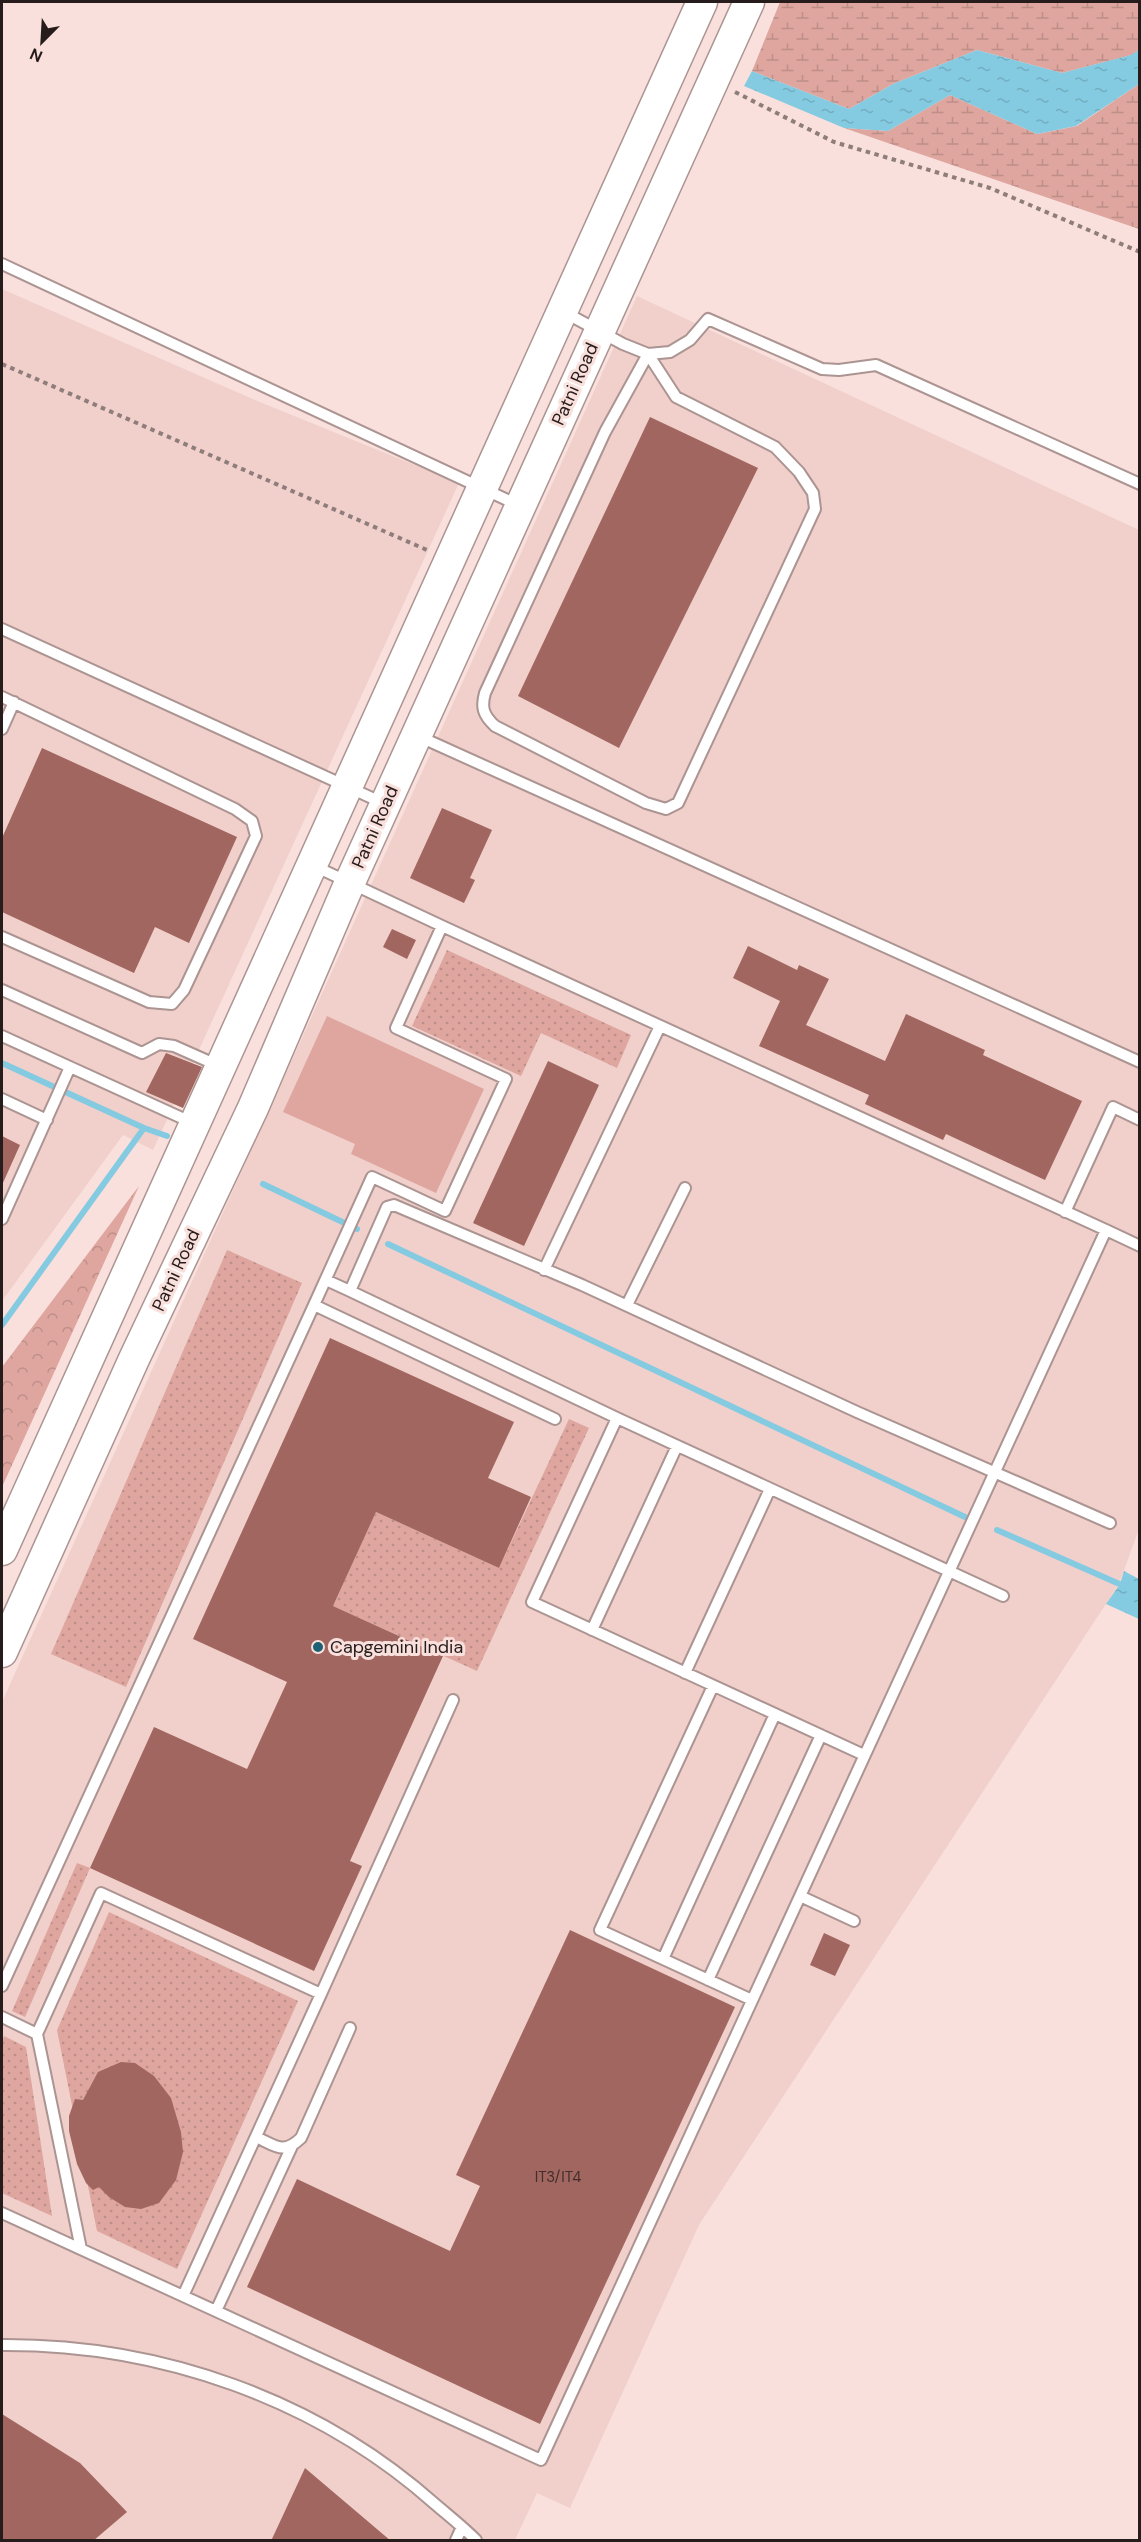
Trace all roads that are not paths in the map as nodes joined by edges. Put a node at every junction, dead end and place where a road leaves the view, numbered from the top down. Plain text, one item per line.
1 (702, 2) edge
2 (749, 2) edge
3 (2, 264) edge
4 (562, 311) junction
5 (600, 330) junction
6 (648, 354) junction
7 (1140, 484) edge
8 (482, 488) junction
9 (520, 506) junction
10 (2, 629) edge
11 (2, 697) edge
12 (14, 702) junction
13 (2, 729) edge
14 (416, 735) junction
15 (347, 786) junction
16 (385, 804) junction
17 (311, 864) junction
18 (350, 882) junction
19 (442, 926) junction
20 (2, 937) edge
21 (2, 990) edge
22 (660, 1026) junction
23 (2, 1036) edge
24 (1140, 1062) edge
25 (220, 1066) junction
26 (70, 1067) junction
27 (2, 1099) edge
28 (46, 1120) junction
29 (1140, 1120) edge
30 (193, 1123) junction
31 (685, 1188) dead end
32 (1065, 1212) junction
33 (2, 1218) edge
34 (1106, 1230) junction
35 (1140, 1246) edge
36 (544, 1270) junction
37 (328, 1276) junction
38 (350, 1291) junction
39 (314, 1305) junction
40 (627, 1305) junction
41 (617, 1418) junction
42 (555, 1419) dead end
43 (677, 1446) junction
44 (996, 1472) junction
45 (770, 1489) junction
46 (1110, 1523) dead end
47 (2, 1550) edge
48 (949, 1571) junction
49 (1003, 1596) dead end
50 (592, 1630) junction
51 (2, 1652) edge
52 (685, 1673) junction
53 (712, 1686) junction
54 (453, 1700) dead end
55 (776, 1714) junction
56 (821, 1735) junction
57 (864, 1755) junction
58 (800, 1896) junction
59 (854, 1921) dead end
60 (663, 1959) junction
61 (708, 1980) junction
62 (2, 1986) edge
63 (321, 1994) junction
64 (752, 2000) junction
65 (2, 2017) edge
66 (351, 2028) dead end
67 (37, 2034) junction
68 (256, 2138) junction
69 (292, 2146) junction
70 (2, 2213) edge
71 (81, 2249) junction
72 (183, 2296) junction
73 (216, 2311) junction
74 (2, 2345) edge
75 (462, 2528) junction
76 (456, 2541) edge
77 (476, 2541) edge

1 - 4 main road
2 - 5 main road, Patni Road
3 - 8 lane
4 - 5 lane
4 - 8 main road
5 - 6 lane
5 - 9 main road, Patni Road
6 - 6 lane
6 - 7 lane
8 - 9 lane
8 - 15 main road
9 - 14 main road, Patni Road
10 - 15 lane
11 - 12 lane
12 - 13 lane
12 - 20 lane
14 - 16 main road, Patni Road
14 - 24 lane
15 - 16 lane
15 - 17 main road
16 - 18 main road, Patni Road
17 - 18 lane
17 - 25 main road
18 - 19 lane
18 - 51 main road, Patni Road
19 - 22 lane
19 - 37 lane
21 - 25 lane
22 - 32 lane
22 - 36 lane
23 - 26 lane
25 - 30 main road
26 - 28 lane
26 - 30 lane
27 - 28 lane
28 - 33 lane
29 - 32 lane
30 - 47 main road
31 - 40 lane
32 - 34 lane
34 - 35 lane
34 - 44 lane
36 - 38 lane
36 - 40 lane
37 - 38 lane
37 - 39 lane
38 - 41 lane
39 - 42 lane
39 - 62 lane
40 - 44 lane
41 - 43 lane
41 - 50 lane
43 - 45 lane
43 - 50 lane
44 - 46 lane
44 - 48 lane
45 - 48 lane
45 - 52 lane
48 - 49 lane
48 - 57 lane
50 - 52 lane
52 - 53 lane
53 - 55 lane
53 - 60 lane
54 - 63 lane
55 - 56 lane
55 - 60 lane
56 - 57 lane
56 - 61 lane
57 - 58 lane
58 - 59 lane
58 - 64 lane
60 - 61 lane
61 - 64 lane
63 - 67 lane
63 - 68 lane
64 - 73 lane
65 - 67 lane
66 - 69 lane
67 - 71 lane
68 - 69 lane
68 - 72 lane
69 - 73 lane
70 - 71 lane
71 - 72 lane
72 - 73 lane
74 - 75 lane
75 - 76 lane
75 - 77 lane

